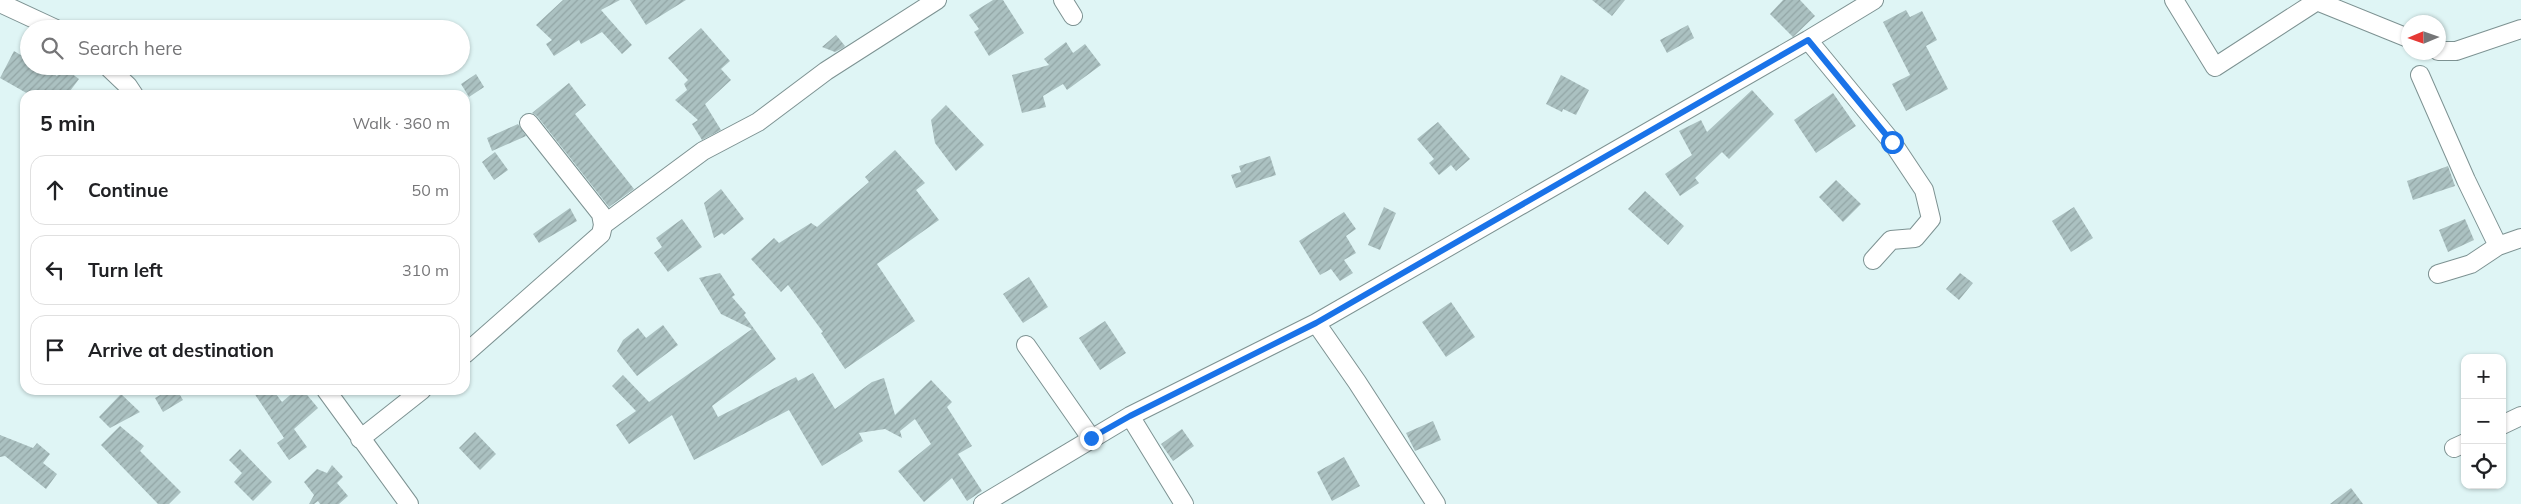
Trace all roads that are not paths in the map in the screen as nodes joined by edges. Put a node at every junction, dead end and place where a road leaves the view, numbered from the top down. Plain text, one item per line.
1 (937, 0) edge
2 (1063, 0) edge
3 (1874, 0) edge
4 (2174, 0) edge
5 (2316, 0) edge
6 (0, 3) edge
7 (1073, 16) dead end
8 (37, 20) edge
9 (2521, 29) edge
10 (2401, 35) edge
11 (1808, 40) junction
12 (2446, 50) edge
13 (116, 75) edge
14 (2420, 75) dead end
15 (131, 90) edge
16 (529, 123) dead end
17 (603, 225) junction
18 (2521, 238) edge
19 (2498, 246) junction
20 (1873, 260) dead end
21 (2438, 274) dead end
22 (1316, 323) junction
23 (1026, 345) dead end
24 (470, 349) edge
25 (329, 395) edge
26 (416, 395) edge
27 (1130, 416) junction
28 (2521, 416) edge
29 (2506, 423) edge
30 (1091, 438) junction
31 (360, 439) junction
32 (408, 504) edge
33 (982, 504) edge
34 (1184, 504) edge
35 (1436, 504) edge

1 - 17 street
2 - 7 street
3 - 11 street
4 - 5 street
5 - 10 street
6 - 8 street
9 - 12 street
11 - 20 street
11 - 22 street
13 - 15 street
14 - 19 street
16 - 17 street
17 - 24 street
18 - 19 street
19 - 21 street
22 - 27 street
22 - 35 street
23 - 30 street
25 - 31 street
26 - 31 street
27 - 30 street
27 - 34 street
28 - 29 street
30 - 33 street
31 - 32 street

